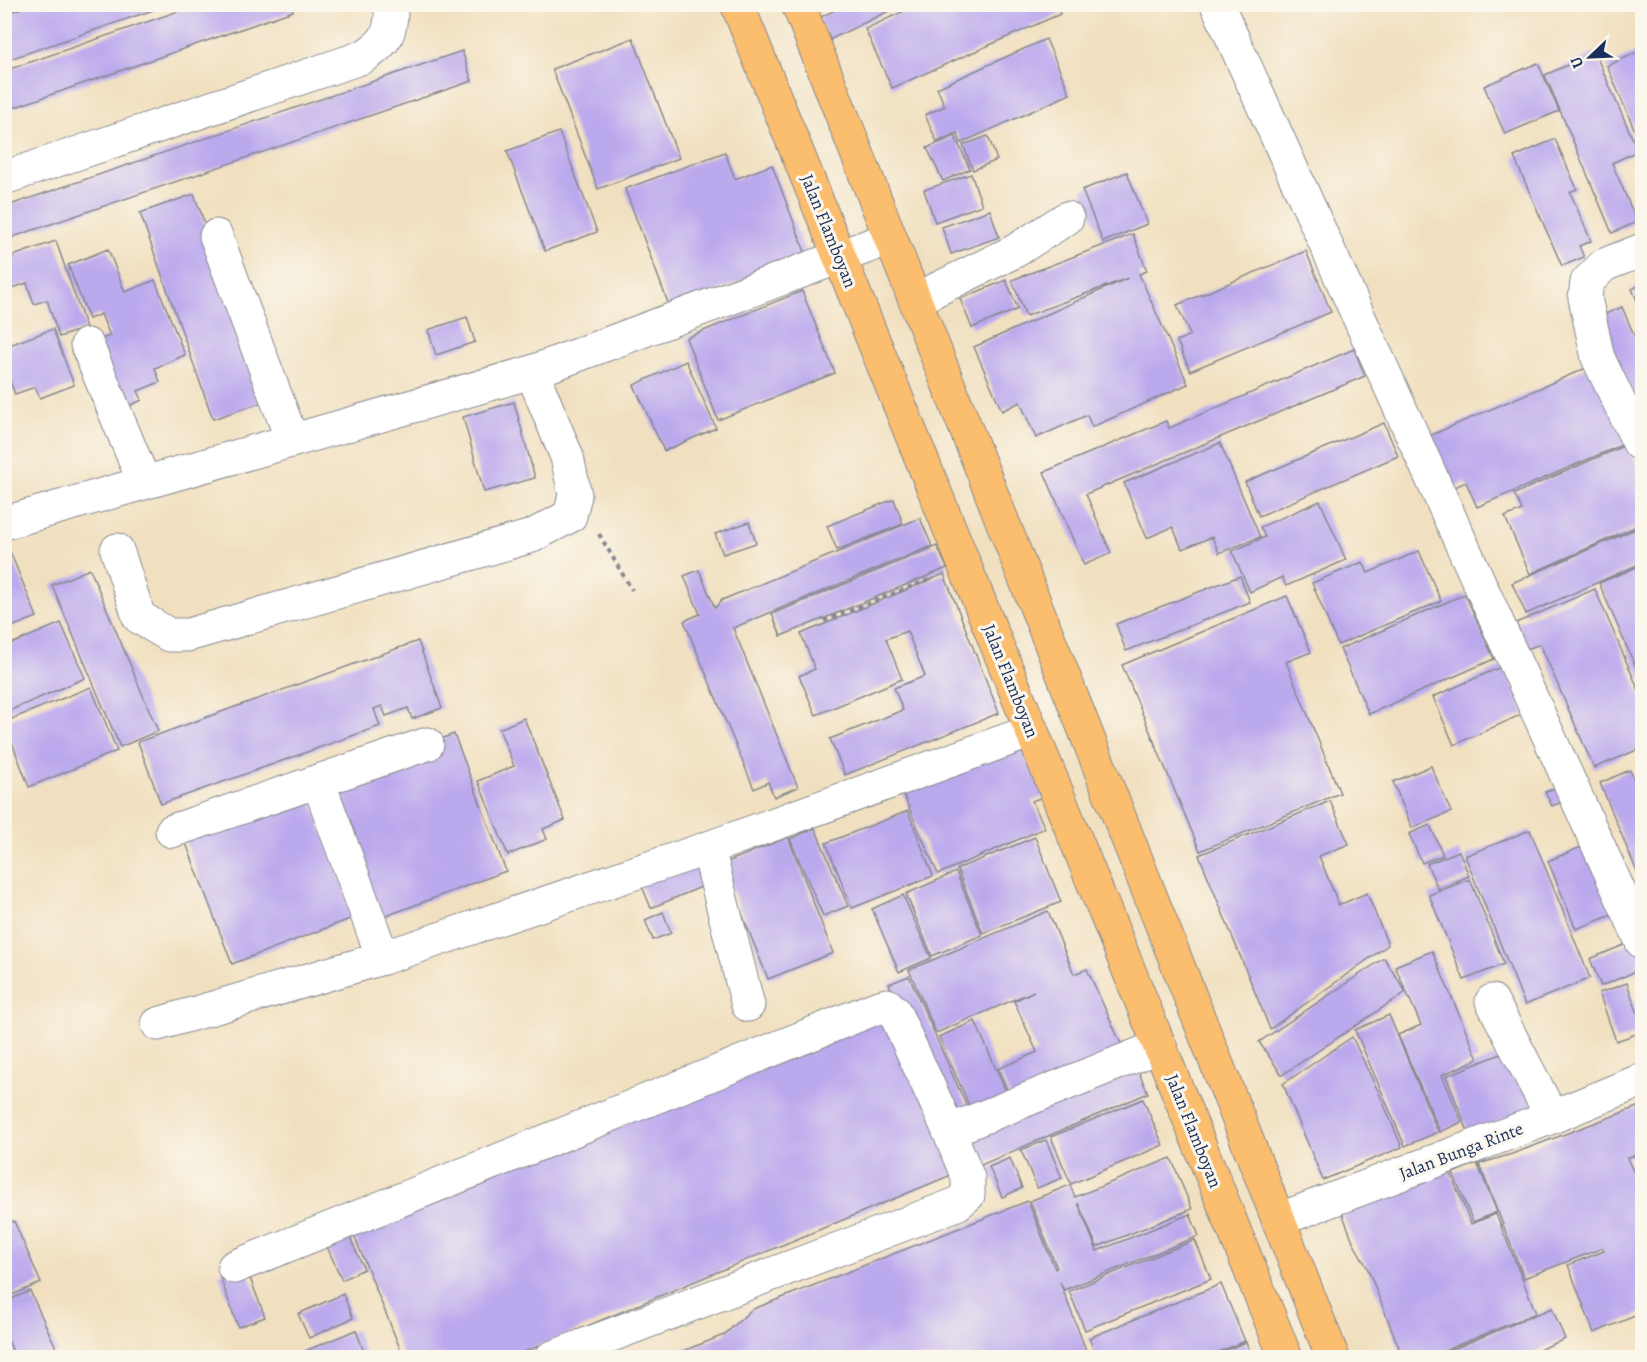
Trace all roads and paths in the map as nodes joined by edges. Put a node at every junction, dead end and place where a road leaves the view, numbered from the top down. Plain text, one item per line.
1 (391, 4) edge
2 (737, 4) edge
3 (798, 4) edge
4 (1217, 4) edge
5 (4, 178) edge
6 (1067, 218) dead end
7 (216, 236) dead end
8 (890, 238) junction
9 (1642, 250) edge
10 (840, 258) junction
11 (915, 300) junction
12 (87, 345) dead end
13 (532, 372) junction
14 (292, 440) junction
15 (1639, 443) dead end
16 (144, 483) junction
17 (575, 495) junction
18 (4, 523) edge
19 (117, 550) dead end
20 (965, 566) junction
21 (632, 590) dead end
22 (824, 621) dead end
23 (1032, 731) junction
24 (427, 744) dead end
25 (318, 781) junction
26 (172, 831) dead end
27 (708, 848) junction
28 (1642, 942) edge
29 (383, 958) junction
30 (1492, 1001) dead end
31 (748, 1005) dead end
32 (158, 1024) dead end
33 (1160, 1046) junction
34 (1642, 1080) edge
35 (1551, 1117) junction
36 (949, 1131) junction
37 (1278, 1220) junction
38 (234, 1267) dead end
39 (551, 1358) edge
40 (1286, 1358) edge
41 (1333, 1358) edge

1 - 5 street
2 - 10 main road, Jalan Flamboyan
3 - 8 main road
4 - 28 street
6 - 11 street
7 - 14 street
8 - 10 street
8 - 11 main road
9 - 15 street
10 - 13 street
10 - 20 main road, Jalan Flamboyan
11 - 37 main road
12 - 16 street
13 - 14 street
13 - 17 street
14 - 16 street
16 - 18 street
17 - 19 street
17 - 21 path
20 - 22 path
20 - 23 main road, Jalan Flamboyan
23 - 27 street
23 - 33 main road, Jalan Flamboyan
24 - 25 street
25 - 26 street
25 - 29 street
27 - 29 street
27 - 31 street
29 - 32 street
30 - 35 street
33 - 36 street
33 - 40 main road, Jalan Flamboyan
34 - 35 street, Jalan Bunga Rinte
35 - 37 street, Jalan Bunga Rinte
36 - 38 street
36 - 39 street
37 - 41 main road

